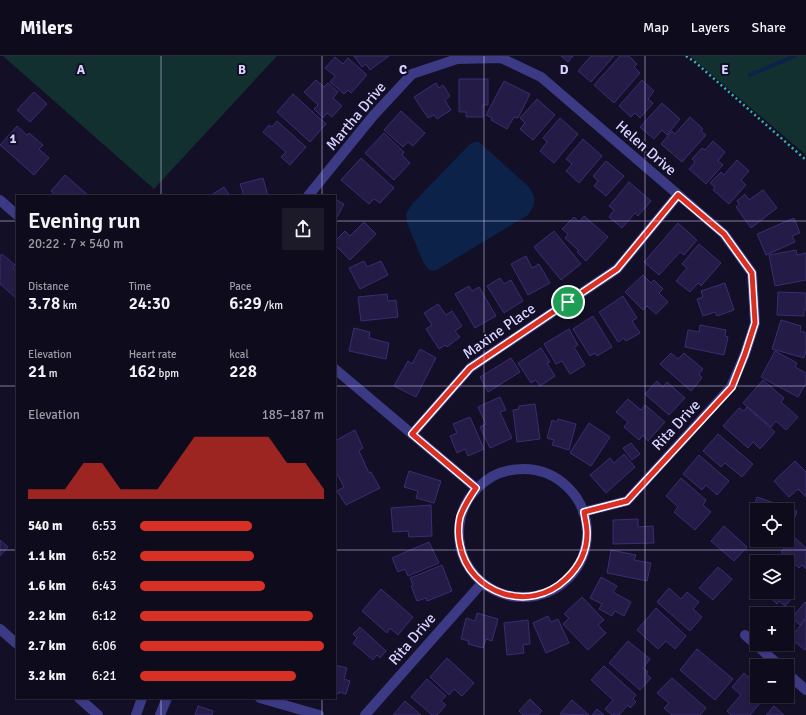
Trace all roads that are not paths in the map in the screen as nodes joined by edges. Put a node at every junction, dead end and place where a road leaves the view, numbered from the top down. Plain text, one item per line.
1 (457, 59) joint
2 (309, 195) edge
3 (678, 195) junction
4 (0, 200) edge
5 (16, 214) edge
6 (755, 323) joint
7 (336, 370) edge
8 (412, 434) junction
9 (476, 488) junction
10 (584, 512) junction
11 (482, 583) junction
12 (0, 629) edge
13 (745, 635) dead end
14 (16, 643) edge
15 (772, 659) edge
16 (794, 679) edge
17 (806, 690) edge
18 (80, 699) edge
19 (142, 699) edge
20 (166, 699) edge
21 (263, 699) edge
22 (98, 715) edge
23 (136, 715) edge
24 (160, 715) edge
25 (319, 715) edge
26 (365, 715) edge

1 - 2 street, Martha Drive
1 - 3 street, Helen Drive
3 - 6 street, Helen Drive
3 - 8 street, Maxine Place
4 - 5 street
6 - 10 street, Rita Drive
7 - 8 street
8 - 9 street
9 - 10 street
9 - 11 street
10 - 11 street
11 - 26 street, Rita Drive
12 - 14 street
13 - 15 street
16 - 17 street
18 - 22 street
19 - 23 street
20 - 24 street
21 - 25 street

